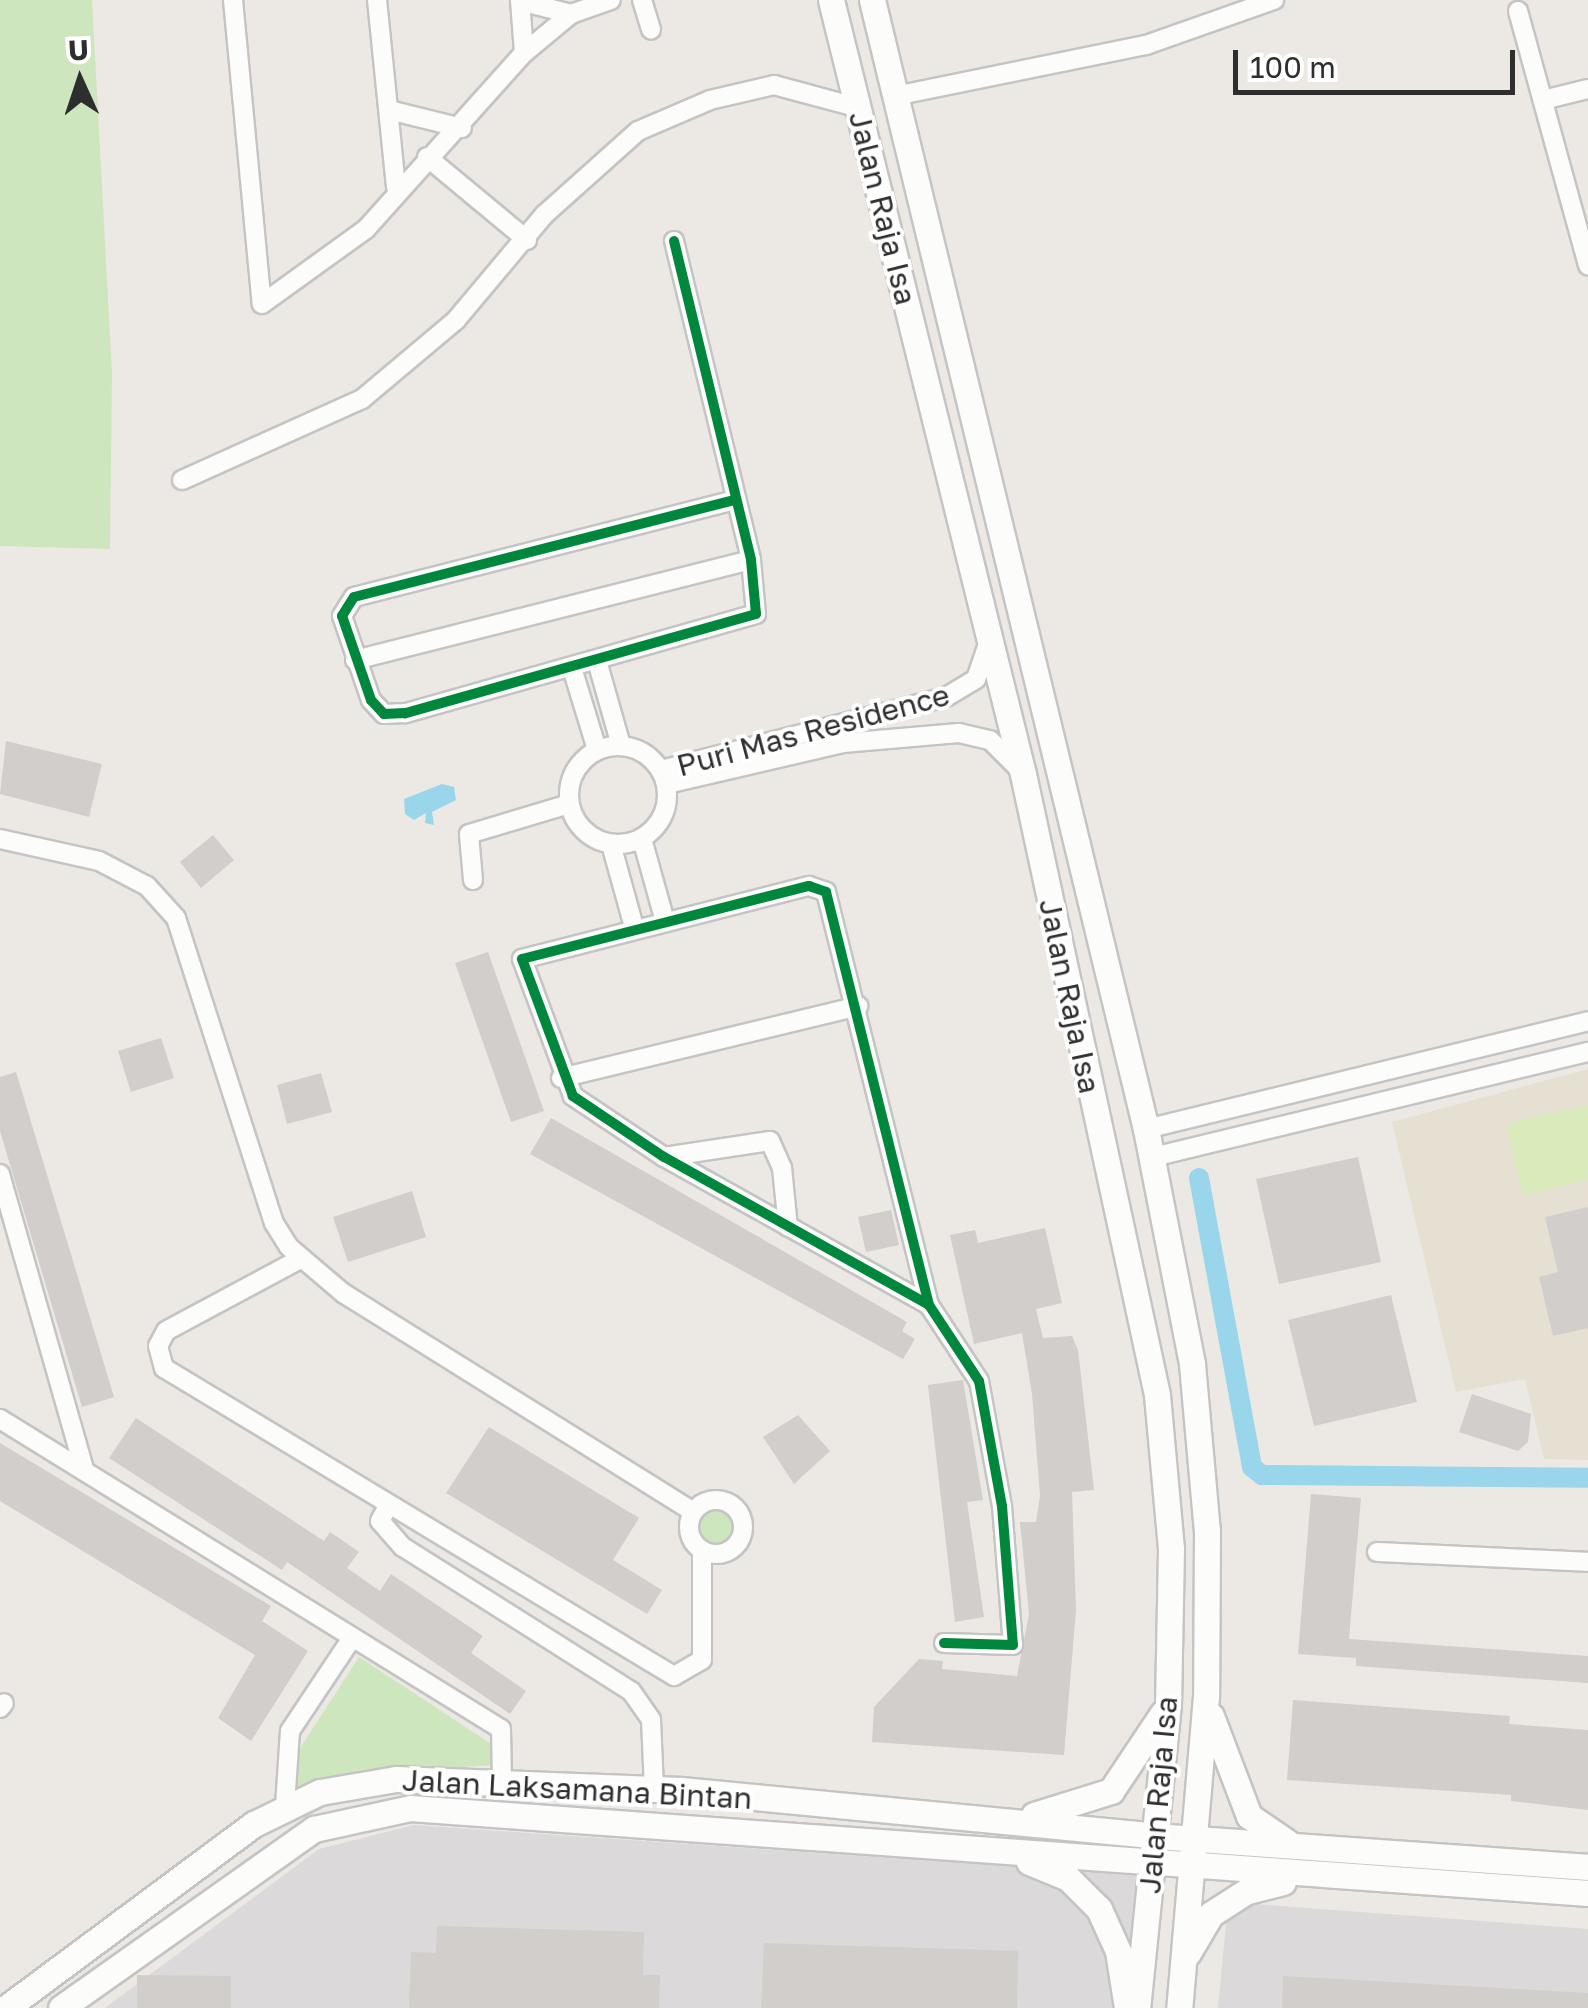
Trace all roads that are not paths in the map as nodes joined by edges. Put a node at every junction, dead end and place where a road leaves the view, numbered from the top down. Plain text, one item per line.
1 (234, 0) edge
2 (378, 0) edge
3 (611, 0) edge
4 (642, 0) edge
5 (831, 0) edge
6 (872, 0) edge
7 (1274, 0) edge
8 (520, 1) edge
9 (1518, 11) dead end
10 (570, 14) junction
11 (651, 30) dead end
12 (524, 53) junction
13 (1588, 88) edge
14 (895, 96) junction
15 (1543, 100) junction
16 (858, 108) junction
17 (389, 110) junction
18 (462, 128) junction
19 (427, 156) junction
20 (396, 187) junction
21 (527, 240) junction
22 (1585, 240) edge
23 (674, 241) dead end
24 (1588, 266) edge
25 (182, 480) dead end
26 (990, 483) junction
27 (954, 492) junction
28 (734, 500) junction
29 (751, 560) junction
30 (990, 637) junction
31 (355, 660) junction
32 (596, 661) junction
33 (572, 668) junction
34 (621, 745) junction
35 (597, 750) junction
36 (1023, 774) junction
37 (664, 777) junction
38 (569, 804) junction
39 (642, 838) junction
40 (0, 839) edge
41 (611, 844) junction
42 (473, 880) dead end
43 (664, 918) junction
44 (634, 927) junction
45 (858, 1006) junction
46 (1588, 1022) edge
47 (1588, 1052) edge
48 (562, 1078) junction
49 (1360, 1079) junction
50 (1367, 1107) junction
51 (1146, 1129) junction
52 (1153, 1156) junction
53 (664, 1157) junction
54 (0, 1174) edge
55 (788, 1227) junction
56 (302, 1258) junction
57 (928, 1305) junction
58 (0, 1419) edge
59 (84, 1468) junction
60 (388, 1506) junction
61 (693, 1512) junction
62 (702, 1550) junction
63 (1377, 1552) dead end
64 (1588, 1562) edge
65 (352, 1638) junction
66 (944, 1644) dead end
67 (1206, 1696) junction
68 (1168, 1704) junction
69 (502, 1780) junction
70 (654, 1788) junction
71 (717, 1793) junction
72 (285, 1806) junction
73 (1005, 1822) junction
74 (713, 1826) junction
75 (1156, 1836) junction
76 (1194, 1837) junction
77 (1297, 1846) junction
78 (996, 1851) junction
79 (1154, 1864) junction
80 (1191, 1867) junction
81 (1588, 1867) edge
82 (1318, 1877) junction
83 (1588, 1893) edge
84 (1183, 1963) junction
85 (6, 2008) edge
86 (61, 2008) edge
87 (1126, 2008) edge
88 (1137, 2008) edge
89 (1179, 2008) edge

1 - 20 street
2 - 17 street
3 - 10 street
4 - 11 street
5 - 16 main road, Jalan Raja Isa
6 - 14 main road, Jalan Raja Isa
7 - 14 street
8 - 10 street
8 - 12 street
9 - 15 street
10 - 12 street
12 - 18 street
13 - 15 street
14 - 26 main road, Jalan Raja Isa
15 - 22 street
16 - 21 street
16 - 27 main road, Jalan Raja Isa
17 - 18 street
17 - 20 street
18 - 19 street
19 - 20 street
19 - 21 street
21 - 25 street
22 - 24 street
23 - 28 street
26 - 27 main road
26 - 51 main road, Jalan Raja Isa
27 - 30 main road, Jalan Raja Isa
28 - 29 street
28 - 31 street
29 - 31 street
29 - 32 street
30 - 36 main road, Jalan Raja Isa
30 - 37 street, Puri Mas Residence
31 - 33 street
32 - 33 street
32 - 34 street
33 - 35 street
34 - 35 street
34 - 37 street
35 - 38 street
36 - 37 street, Puri Mas Residence
36 - 68 main road, Jalan Raja Isa
37 - 39 street
38 - 41 street
38 - 42 street
39 - 41 street
39 - 43 street
40 - 56 street
41 - 44 street
43 - 44 street
43 - 45 street
44 - 48 street
45 - 48 street
45 - 57 street
46 - 49 street
47 - 50 street
48 - 53 street
49 - 50 street
49 - 51 street
50 - 52 street
51 - 52 main road, Jalan Raja Isa
52 - 67 main road, Jalan Raja Isa
53 - 55 street
53 - 55 street
54 - 59 street
55 - 57 street
56 - 60 street
56 - 61 street
57 - 66 street
58 - 59 street
59 - 65 street
60 - 62 street
60 - 70 street
61 - 62 street
61 - 62 street
63 - 64 street
65 - 69 street
65 - 72 street
67 - 76 main road, Jalan Raja Isa
67 - 77 main road
68 - 73 main road
68 - 75 main road, Jalan Raja Isa
69 - 70 main road, Jalan Laksamana Bintan
69 - 72 main road, Jalan Laksamana Bintan
70 - 71 main road, Jalan Laksamana Bintan
71 - 73 main road, Jalan Laksamana Bintan
71 - 74 main road
72 - 85 main road, Jalan Laksamana Bintan
73 - 75 main road, Jalan Laksamana Bintan
74 - 78 main road, Jalan Laksamana Bintan
74 - 86 main road, Jalan Laksamana Bintan
75 - 76 main road, Jalan Laksamana Bintan
75 - 79 main road, Jalan Raja Isa
76 - 77 main road, Jalan Laksamana Bintan
76 - 80 main road, Jalan Raja Isa
77 - 81 main road, Jalan Laksamana Bintan
78 - 79 main road, Jalan Laksamana Bintan
78 - 87 main road
79 - 80 main road, Jalan Laksamana Bintan
79 - 88 main road, Jalan Raja Isa
80 - 82 main road, Jalan Laksamana Bintan
80 - 84 main road, Jalan Raja Isa
82 - 83 main road
82 - 84 main road
84 - 89 main road, Jalan Raja Isa

